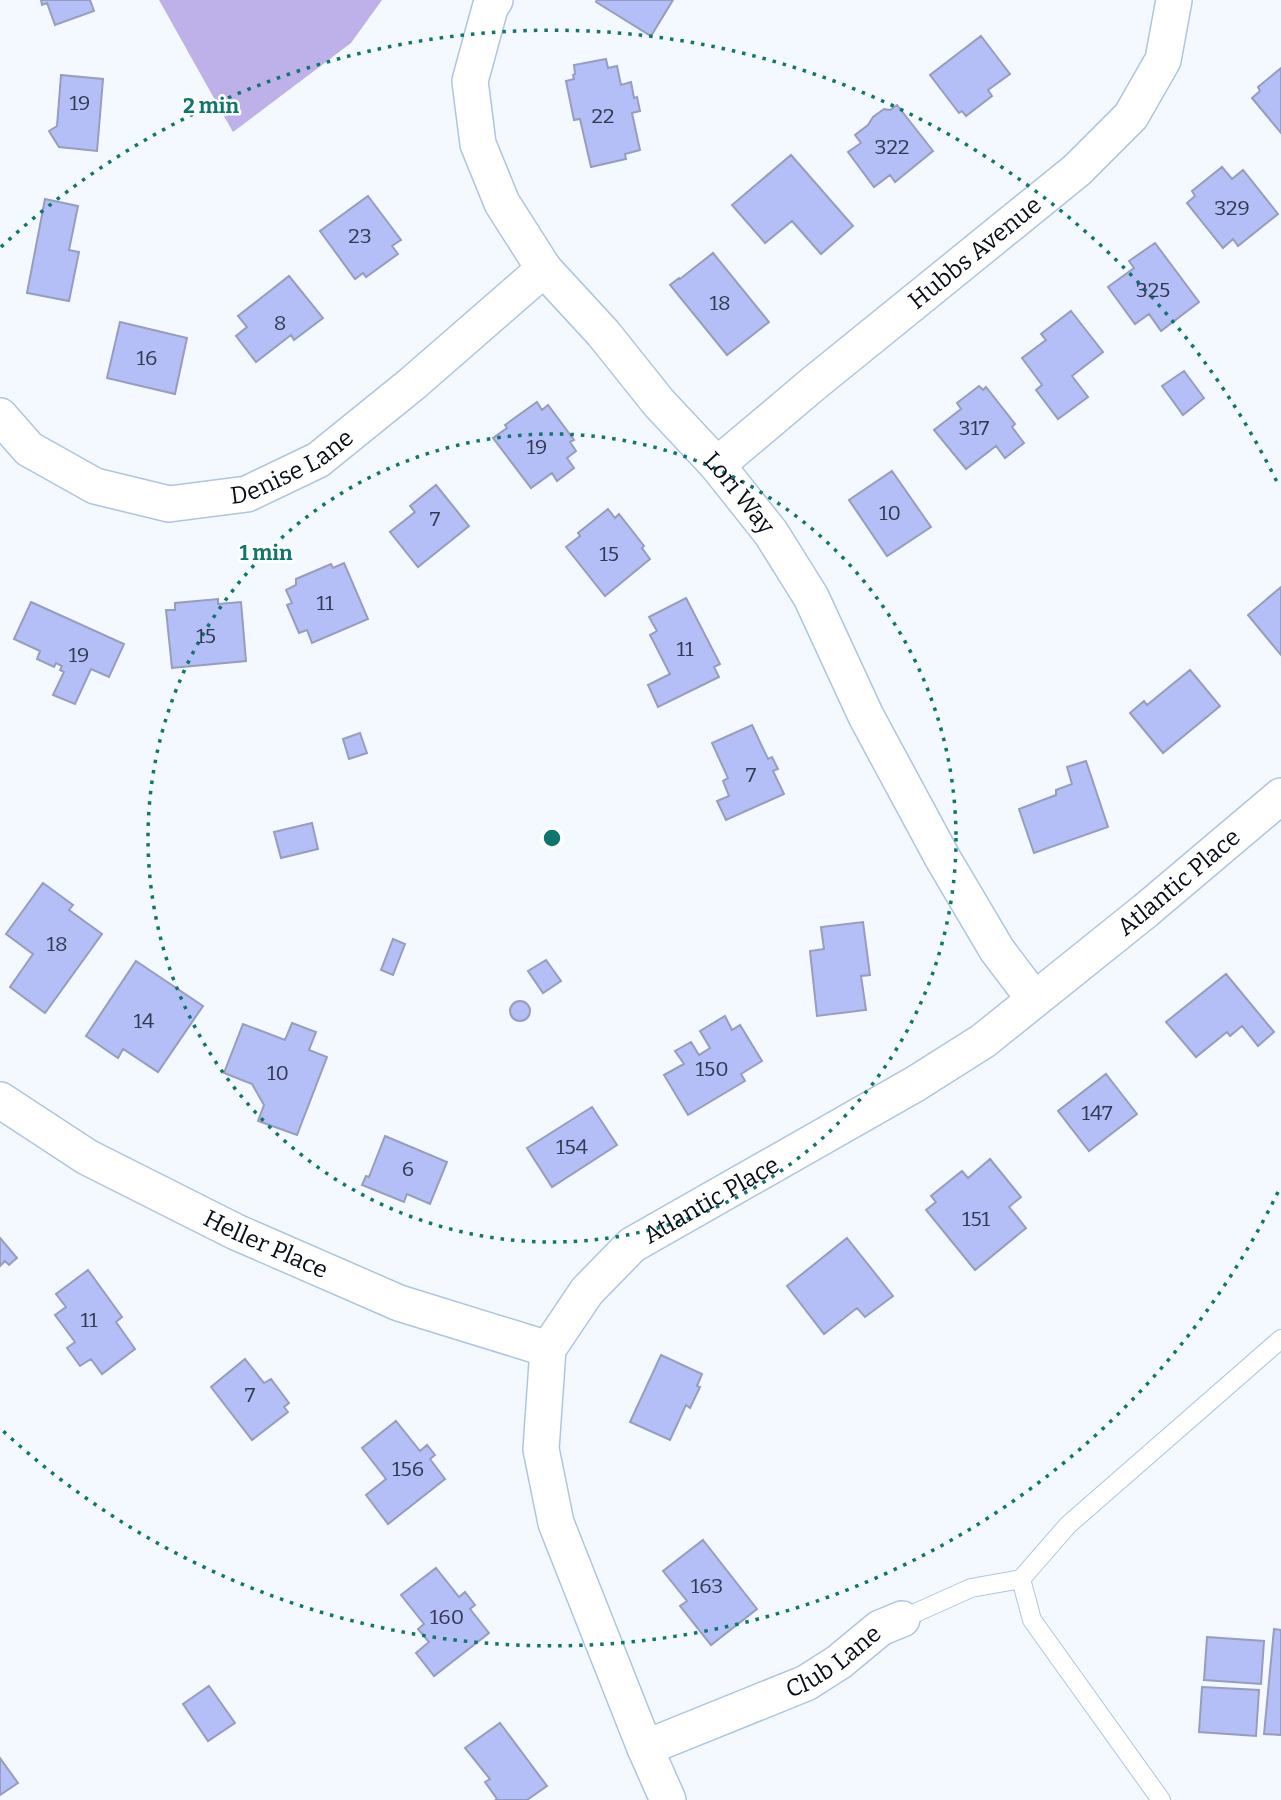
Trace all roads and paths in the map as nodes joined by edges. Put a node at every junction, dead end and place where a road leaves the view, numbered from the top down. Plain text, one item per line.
1 (495, 0) edge
2 (1174, 0) edge
3 (544, 269) junction
4 (0, 416) edge
5 (717, 465) junction
6 (1281, 796) edge
7 (1034, 999) junction
8 (0, 1100) edge
9 (1281, 1339) edge
10 (548, 1349) junction
11 (1021, 1579) junction
12 (902, 1619) joint
13 (645, 1748) junction
14 (668, 1800) edge
15 (1161, 1800) edge

1 - 3 street, Lori Way
2 - 5 street, Hubbs Avenue
3 - 4 street, Denise Lane
3 - 5 street, Lori Way
5 - 7 street, Lori Way
6 - 7 street, Atlantic Place
7 - 10 street, Atlantic Place
8 - 10 street, Heller Place
9 - 11 lane
10 - 13 street, Atlantic Place
11 - 12 lane, Club Lane
11 - 15 lane
12 - 13 street, Club Lane
13 - 14 street, Atlantic Place

